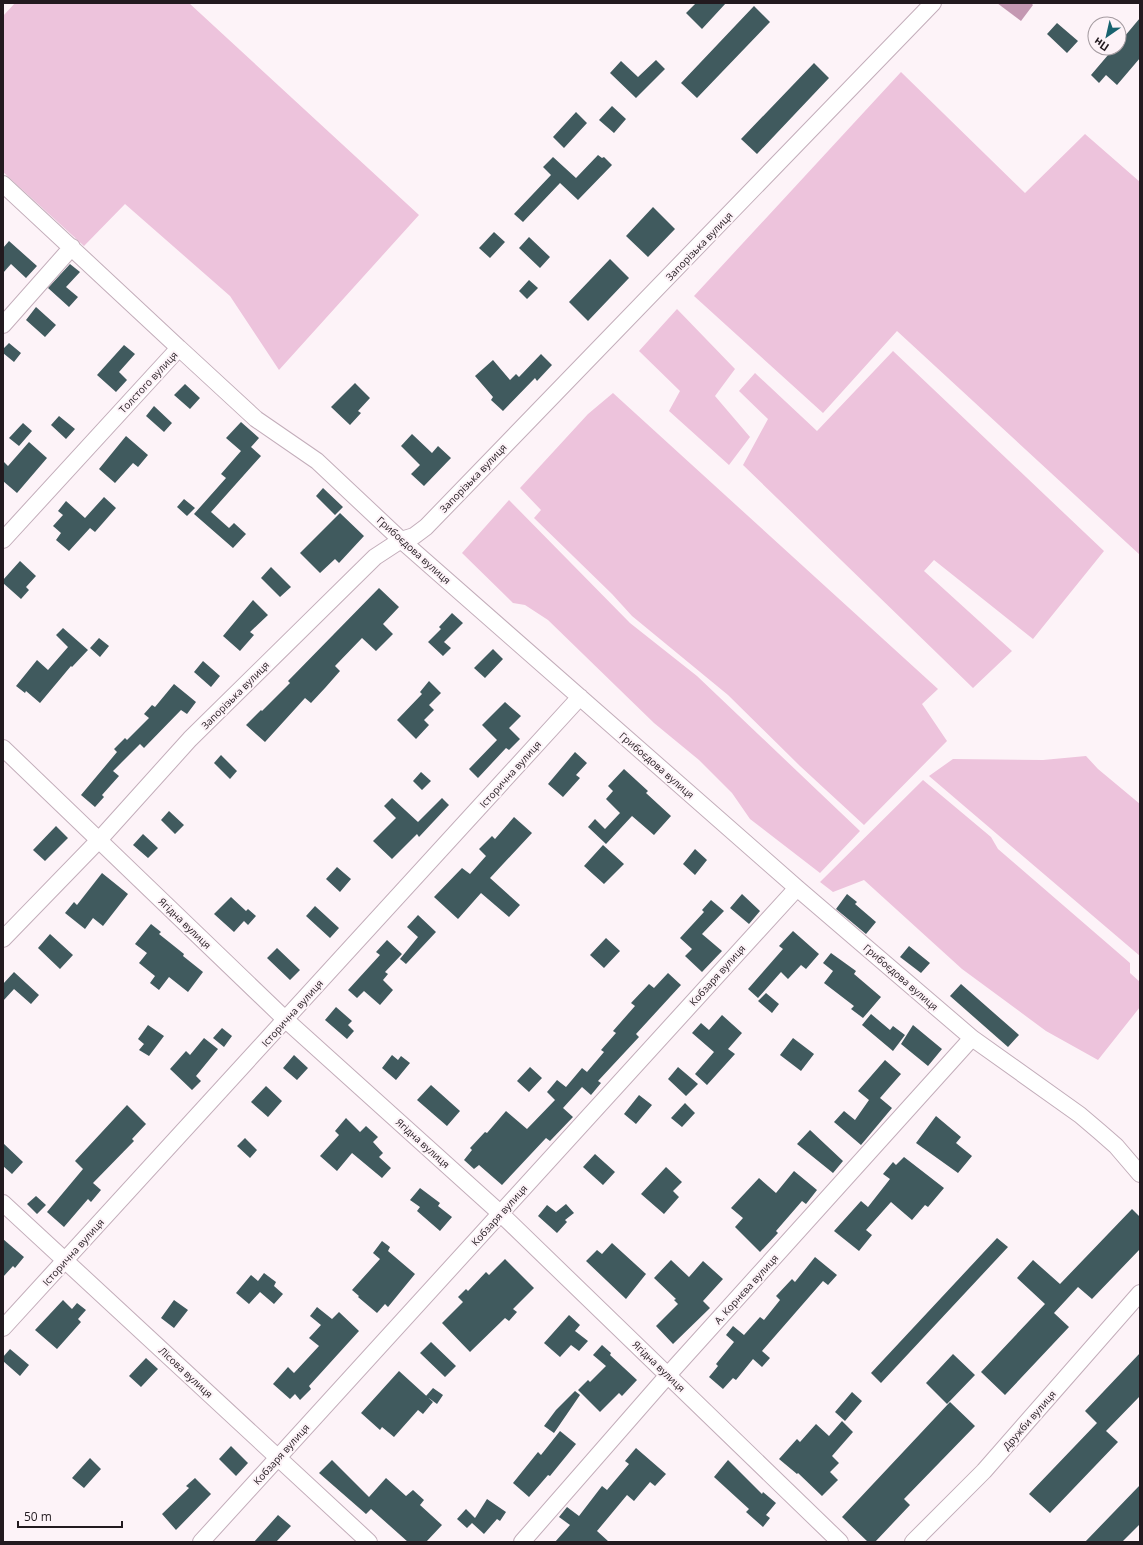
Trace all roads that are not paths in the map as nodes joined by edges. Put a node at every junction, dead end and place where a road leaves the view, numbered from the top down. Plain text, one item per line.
1 (933, 3) edge
2 (3, 184) edge
3 (72, 247) junction
4 (3, 325) edge
5 (179, 348) junction
6 (3, 540) edge
7 (401, 540) junction
8 (580, 697) junction
9 (3, 748) edge
10 (99, 840) junction
11 (797, 888) junction
12 (3, 939) edge
13 (286, 1020) junction
14 (972, 1038) junction
15 (1140, 1174) edge
16 (3, 1203) edge
17 (500, 1213) junction
18 (66, 1260) junction
19 (1140, 1293) edge
20 (3, 1328) edge
21 (668, 1375) junction
22 (277, 1458) junction
23 (201, 1542) edge
24 (368, 1542) edge
25 (522, 1542) edge
26 (840, 1542) edge
27 (913, 1542) edge

1 - 7 street, Запорізька вулиця
2 - 3 street, Толстого вулиця
3 - 4 street
3 - 5 street, Толстого вулиця
5 - 6 street, Толстого вулиця
5 - 7 street, Грибоєдова вулиця
7 - 8 street, Грибоєдова вулиця
7 - 10 street, Запорізька вулиця
8 - 11 street, Грибоєдова вулиця
8 - 13 street, Історична вулиця
9 - 10 street, Ягідна вулиця
10 - 12 street, Запорізька вулиця
10 - 13 street, Ягідна вулиця
11 - 14 street, Грибоєдова вулиця
11 - 17 street, Кобзаря вулиця
13 - 17 street, Ягідна вулиця
13 - 18 street, Історична вулиця
14 - 15 street, Грибоєдова вулиця
14 - 21 street, А. Корнєва вулиця
16 - 18 street, Лісова вулиця
17 - 21 street, Ягідна вулиця
17 - 22 street, Кобзаря вулиця
18 - 20 street, Історична вулиця
18 - 22 street, Лісова вулиця
19 - 27 street, Дружби вулиця
21 - 25 street, А. Корнєва вулиця
21 - 26 street, Ягідна вулиця
22 - 23 street, Кобзаря вулиця
22 - 24 street, Лісова вулиця

